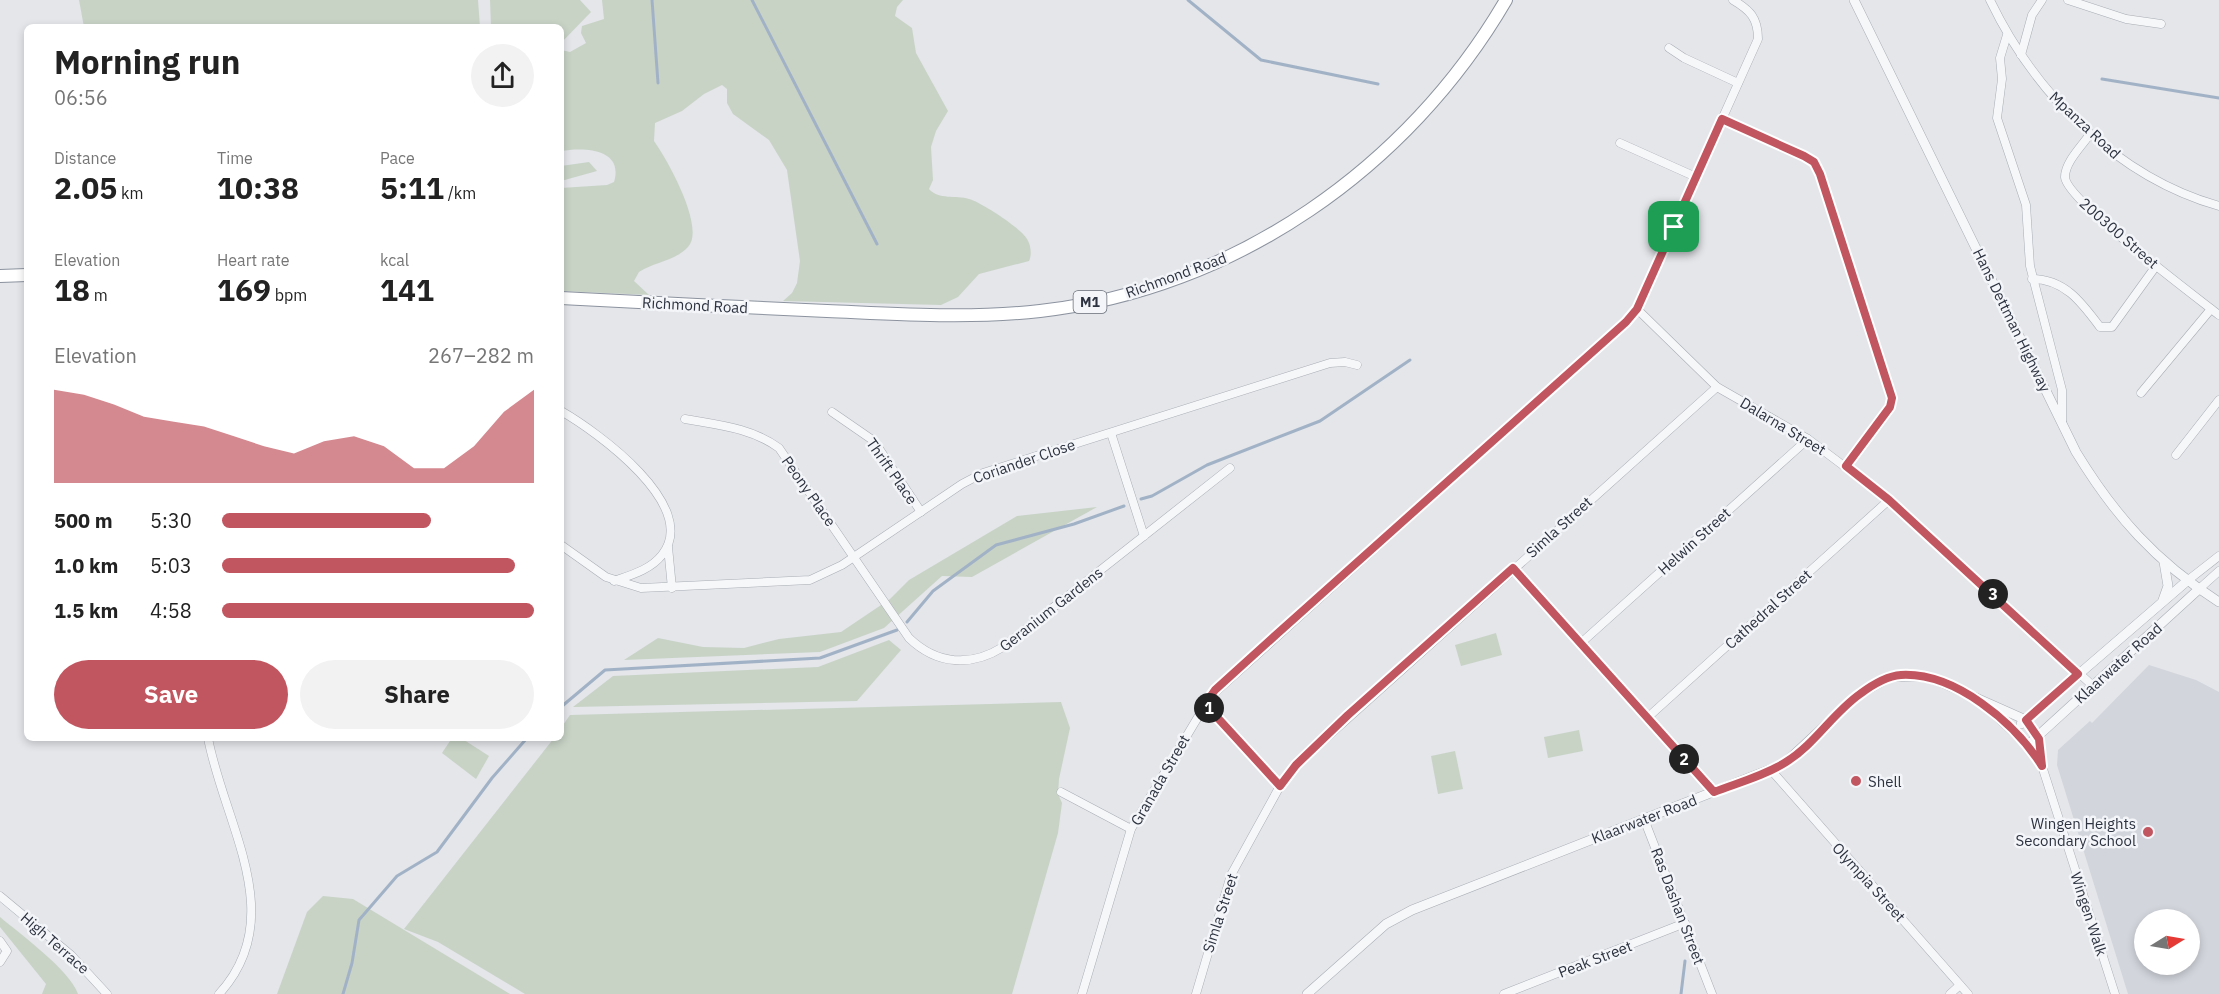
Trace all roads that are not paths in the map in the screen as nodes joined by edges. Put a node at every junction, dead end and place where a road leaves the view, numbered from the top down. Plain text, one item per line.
1 (1506, 0) edge
2 (1733, 0) edge
3 (1854, 0) edge
4 (1990, 0) edge
5 (2042, 0) edge
6 (2068, 0) edge
7 (2160, 24) dead end
8 (2007, 35) junction
9 (1669, 48) dead end
10 (2021, 56) junction
11 (1738, 83) junction
12 (1722, 119) junction
13 (2090, 134) junction
14 (1620, 143) dead end
15 (1696, 177) junction
16 (2219, 206) edge
17 (2156, 266) junction
18 (0, 276) edge
19 (24, 276) edge
20 (2032, 279) junction
21 (564, 298) edge
22 (1637, 309) junction
23 (2211, 309) junction
24 (2219, 315) edge
25 (1357, 365) dead end
26 (1717, 387) junction
27 (2141, 393) dead end
28 (2219, 400) edge
29 (832, 412) dead end
30 (564, 413) edge
31 (685, 418) dead end
32 (2062, 423) junction
33 (1111, 433) junction
34 (1808, 439) junction
35 (2176, 455) dead end
36 (1846, 466) junction
37 (1230, 468) dead end
38 (1889, 500) junction
39 (921, 512) junction
40 (1144, 536) junction
41 (668, 546) junction
42 (564, 547) edge
43 (855, 556) junction
44 (2219, 556) edge
45 (2164, 562) junction
46 (1513, 568) junction
47 (2219, 571) edge
48 (614, 581) junction
49 (2187, 581) junction
50 (672, 588) junction
51 (2199, 589) junction
52 (2219, 602) edge
53 (2160, 604) junction
54 (1581, 643) junction
55 (2078, 674) junction
56 (2092, 686) junction
57 (1980, 702) junction
58 (1205, 704) junction
59 (1647, 718) junction
60 (2026, 720) junction
61 (2014, 729) junction
62 (2037, 736) junction
63 (209, 741) edge
64 (2028, 745) junction
65 (2042, 766) junction
66 (1771, 770) junction
67 (1280, 786) junction
68 (1061, 792) dead end
69 (1714, 792) junction
70 (1644, 819) junction
71 (1131, 829) junction
72 (0, 896) edge
73 (1685, 923) junction
74 (0, 941) edge
75 (0, 962) edge
76 (1960, 984) junction
77 (107, 994) edge
78 (219, 994) edge
79 (1082, 994) edge
80 (1196, 994) edge
81 (1308, 994) edge
82 (1504, 994) edge
83 (1712, 994) edge
84 (1950, 994) edge
85 (1968, 994) edge
86 (2115, 994) edge

1 - 21 highway, Richmond Road / M1
2 - 11 street, Granada Street
3 - 32 street, Hans Dettman Highway
4 - 8 street, Mpanza Road
5 - 10 street
6 - 7 street
8 - 10 street, Mpanza Road
8 - 20 street
9 - 11 street
10 - 13 street, Mpanza Road
11 - 12 street, Granada Street
12 - 15 street, Granada Street
12 - 36 street
13 - 16 street, Mpanza Road
13 - 17 street, 200300 Street
14 - 15 street
15 - 22 street, Granada Street
17 - 20 street
17 - 23 street, 200300 Street
18 - 19 highway
20 - 32 street
22 - 26 street, Dalarna Street
22 - 58 street, Granada Street
23 - 24 street, 200300 Street
23 - 27 street
25 - 33 street, Coriander Close
26 - 34 street, Dalarna Street
26 - 46 street, Simla Street
28 - 35 street
29 - 39 street, Thrift Place
30 - 41 street
31 - 43 street, Peony Place
32 - 45 street, Hans Dettman Highway
33 - 39 street, Coriander Close
33 - 40 street
34 - 36 street, Dalarna Street
34 - 54 street, Helwin Street
36 - 38 street, Dalarna Street
37 - 40 street, Geranium Gardens
38 - 55 street, Dalarna Street
38 - 59 street, Cathedral Street
39 - 43 street, Coriander Close
40 - 43 street, Geranium Gardens
41 - 48 street
41 - 50 street
42 - 48 street, Coriander Close
43 - 50 street, Coriander Close
44 - 49 street
45 - 49 street, Hans Dettman Highway
45 - 53 street
46 - 54 street
46 - 67 street, Simla Street
47 - 51 street
48 - 50 street, Coriander Close
49 - 51 street, Hans Dettman Highway
49 - 53 street, Klaarwater Road
51 - 52 street, Hans Dettman Highway
51 - 56 street, Klaarwater Road
53 - 55 street, Klaarwater Road
54 - 59 street
55 - 56 street, Dalarna Street
55 - 60 street, Klaarwater Road
56 - 62 street, Klaarwater Road
57 - 60 street, Klaarwater Road
57 - 61 street, Klaarwater Road
57 - 66 street, Klaarwater Road
58 - 67 street
58 - 71 street, Granada Street
59 - 69 street
60 - 61 street, Klaarwater Road
60 - 62 street
61 - 64 street, Klaarwater Road
62 - 64 street, Klaarwater Road
62 - 65 street, Wingen Walk
63 - 78 street
64 - 65 street, Wingen Walk
65 - 86 street, Wingen Walk
66 - 69 street, Klaarwater Road
66 - 76 street, Olympia Street
67 - 80 street, Simla Street
68 - 71 street
69 - 70 street, Klaarwater Road
70 - 73 street, Ras Dashan Street
70 - 81 street, Klaarwater Road
71 - 79 street, Granada Street
72 - 77 street, High Terrace
73 - 82 street, Peak Street
73 - 83 street, Ras Dashan Street
74 - 75 street
76 - 84 street
76 - 85 street, Olympia Street

